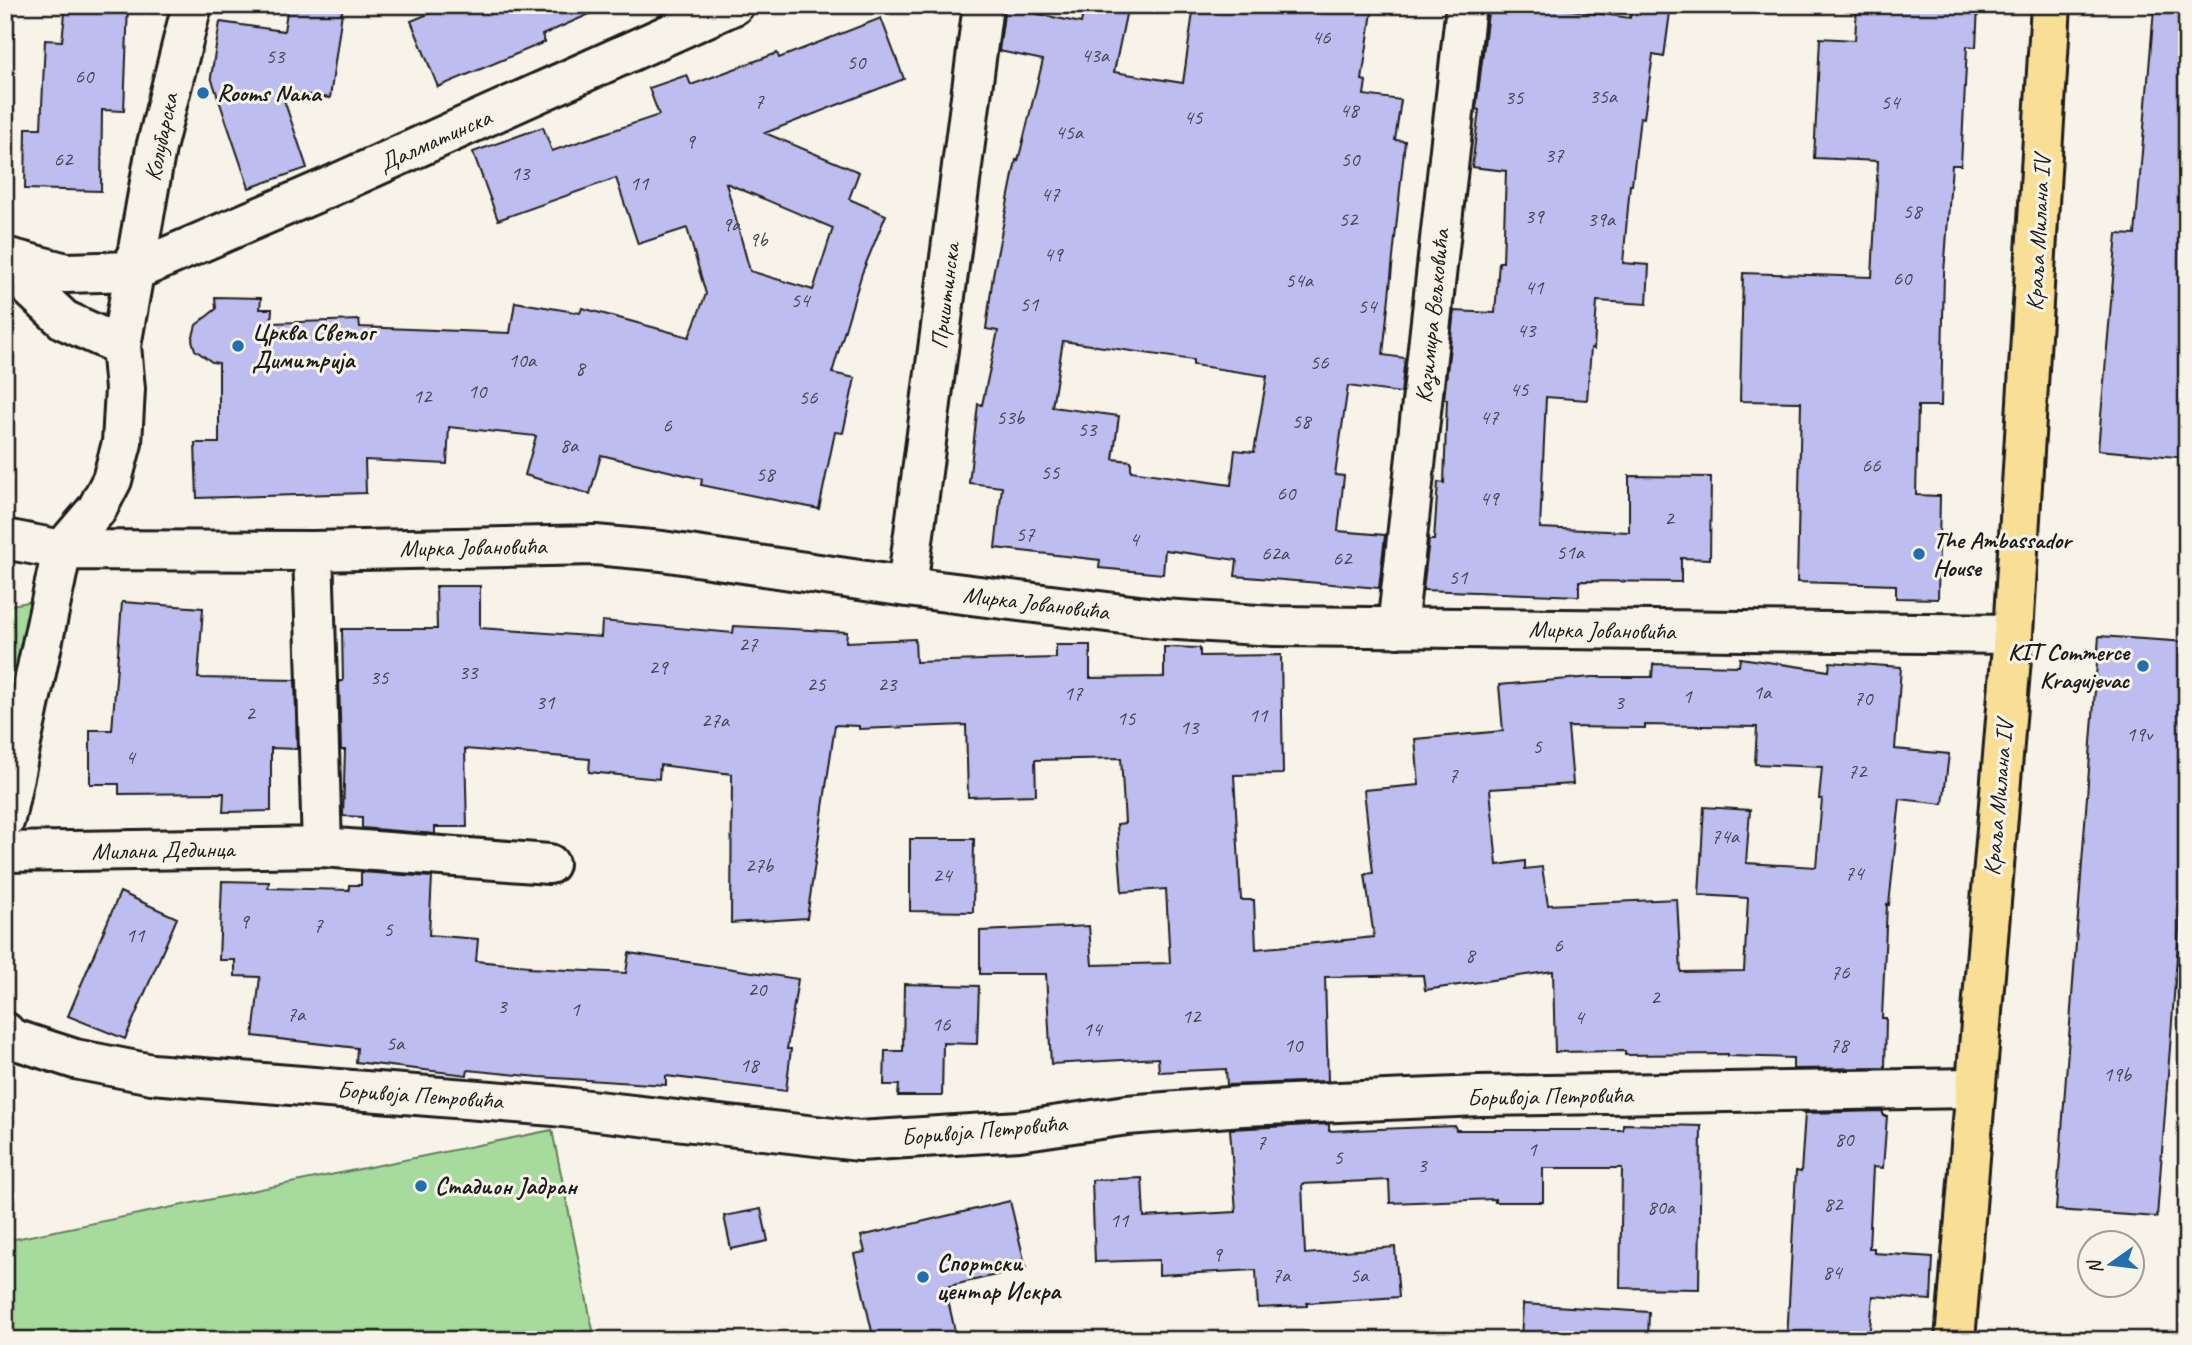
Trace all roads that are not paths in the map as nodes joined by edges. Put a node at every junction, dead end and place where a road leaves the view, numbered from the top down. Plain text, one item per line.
1 (192, 5) edge
2 (734, 5) edge
3 (983, 5) edge
4 (1466, 5) edge
5 (2051, 5) edge
6 (5, 259) edge
7 (134, 271) junction
8 (121, 346) junction
9 (5, 539) edge
10 (62, 550) junction
11 (313, 551) junction
12 (907, 587) junction
13 (1397, 628) junction
14 (2012, 634) junction
15 (5, 819) edge
16 (321, 847) junction
17 (5, 852) edge
18 (548, 864) dead end
19 (5, 1032) edge
20 (1974, 1088) junction
21 (1955, 1340) edge

1 - 7 street, Колубарска
2 - 7 street, Далматинска
3 - 12 street, Приштинска
4 - 13 street, Казимира Вељковића
5 - 14 main road, Краља Милана IV
6 - 7 street, Далматинска
6 - 8 street
7 - 8 street, Колубарска
8 - 10 street, Колубарска
9 - 10 street, Мирка Јовановића
10 - 11 street, Мирка Јовановића
10 - 15 street
11 - 12 street, Мирка Јовановића
11 - 16 street
12 - 13 street, Мирка Јовановића
13 - 14 street, Мирка Јовановића
14 - 20 main road, Краља Милана IV
16 - 17 street, Милана Дединца
16 - 18 street, Милана Дединца
19 - 20 street, Боривоја Петровића
20 - 21 main road, Краља Милана IV

